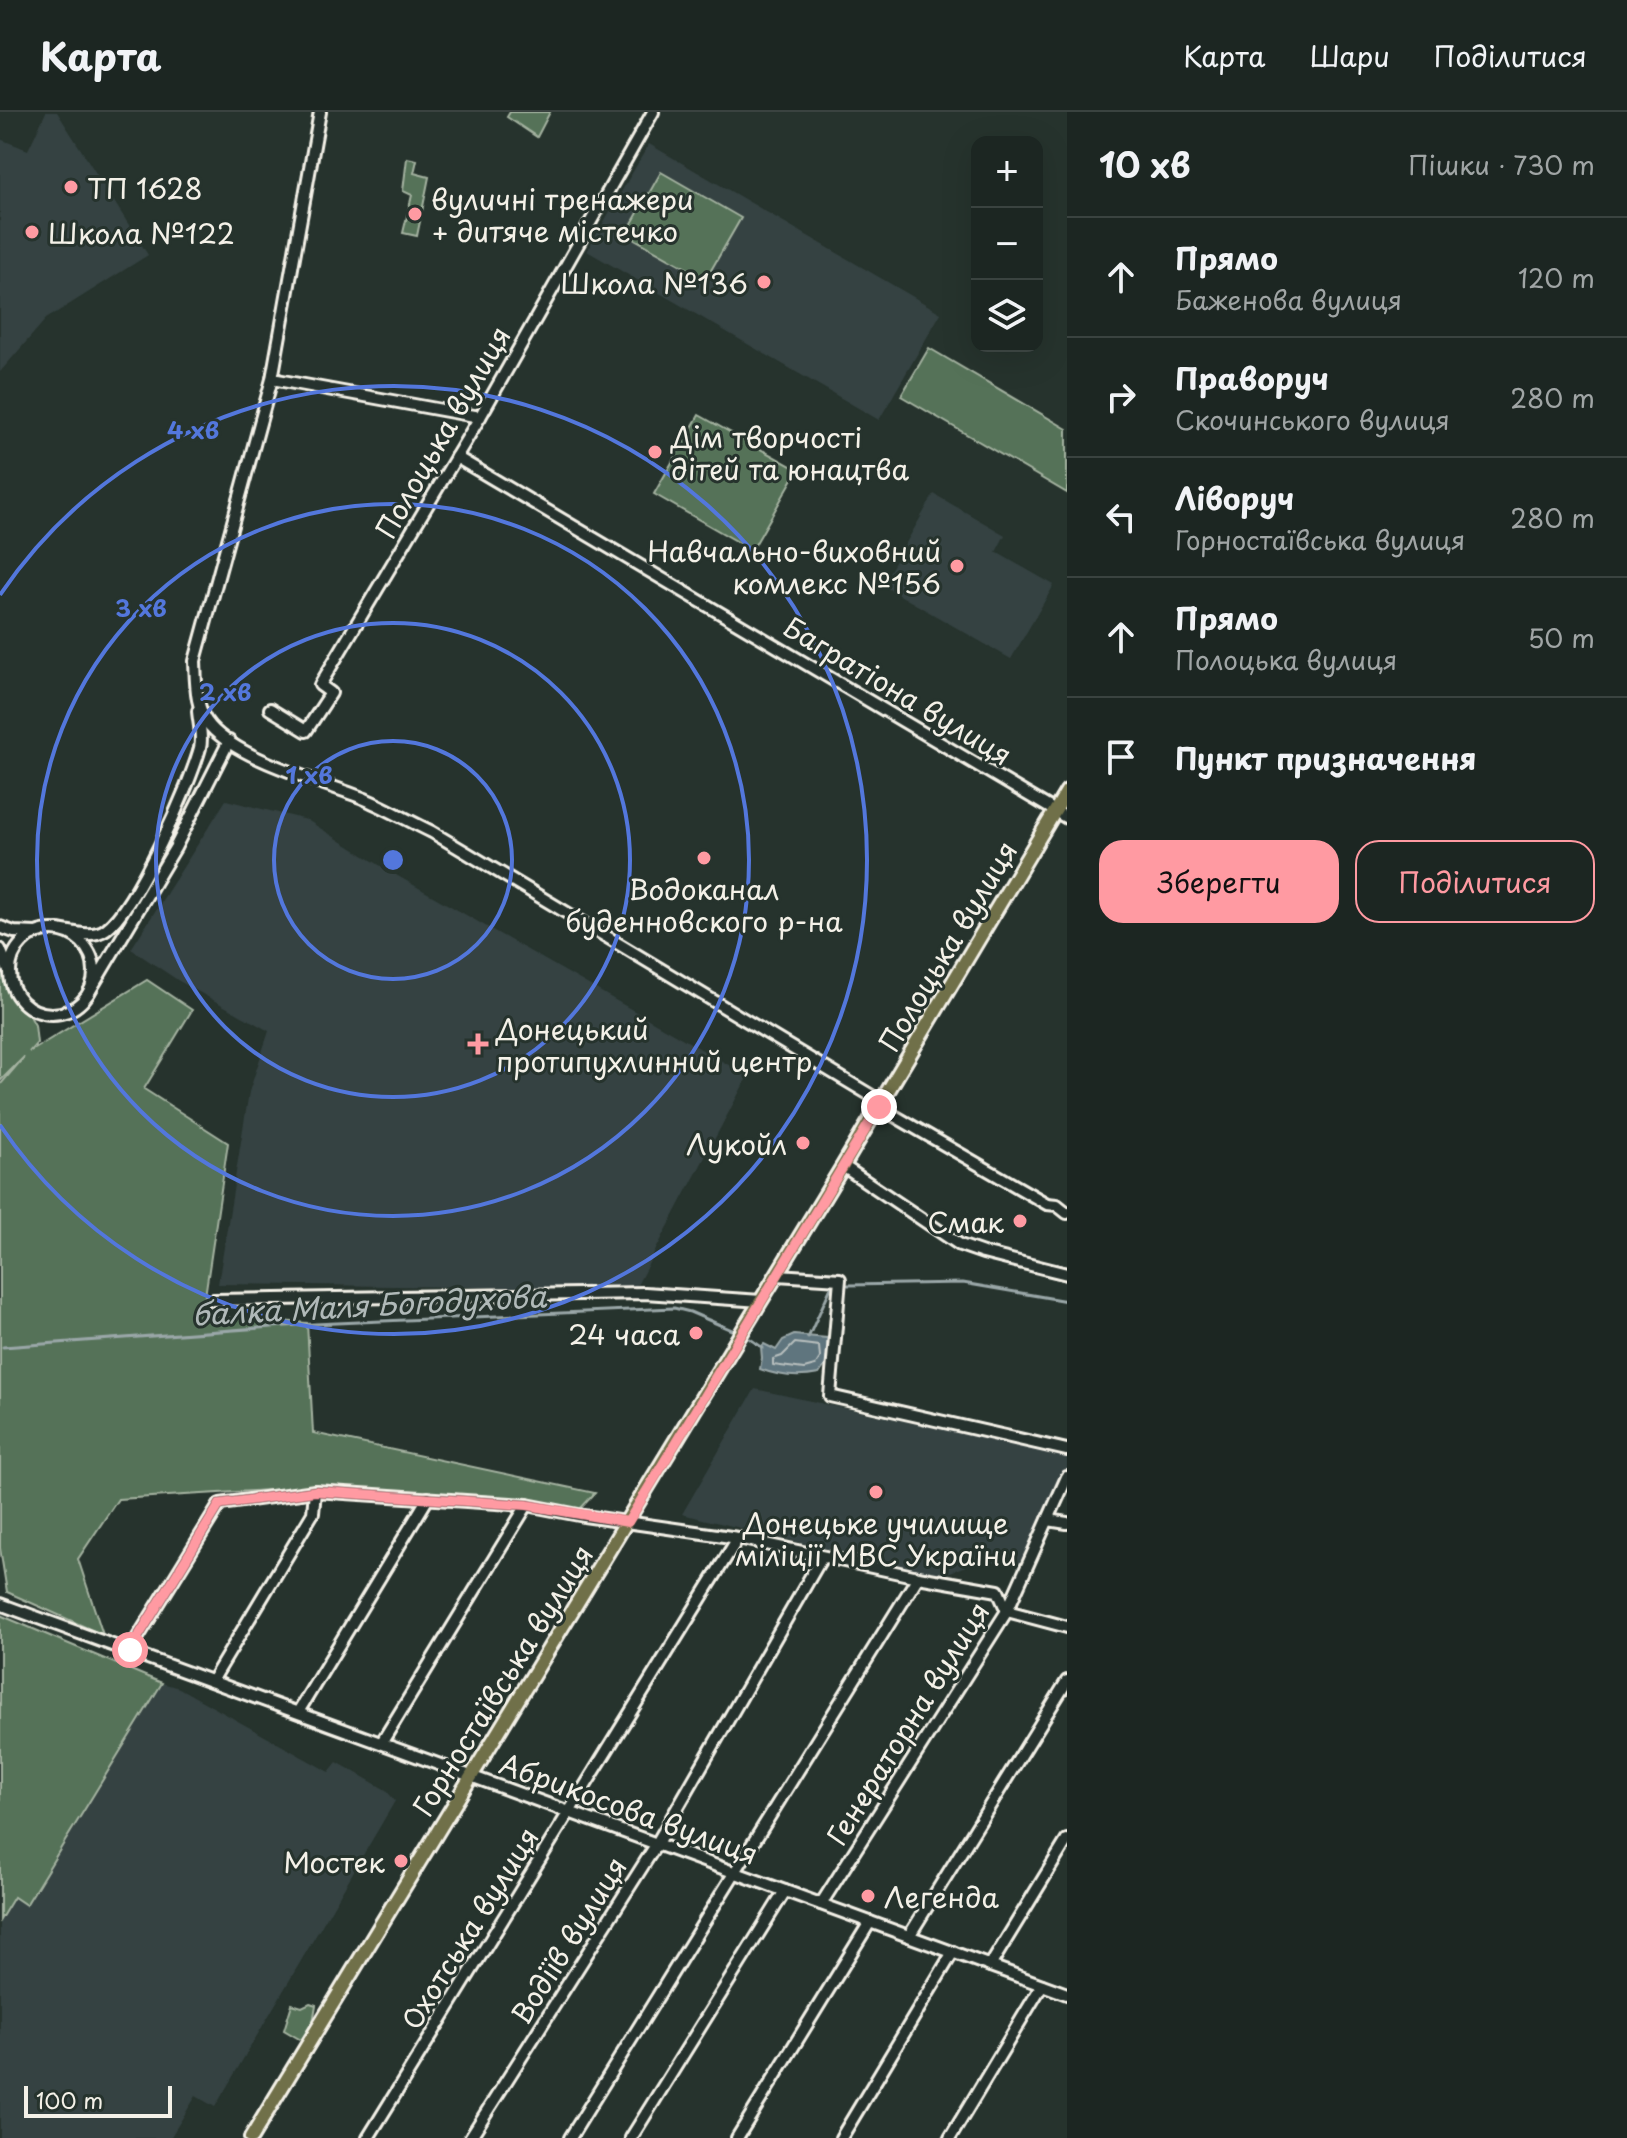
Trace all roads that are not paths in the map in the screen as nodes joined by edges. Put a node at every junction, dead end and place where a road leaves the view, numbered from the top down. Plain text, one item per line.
1 (320, 112) edge
2 (653, 112) edge
3 (272, 379) junction
4 (480, 417) junction
5 (456, 457) junction
6 (197, 697) junction
7 (270, 709) dead end
8 (229, 741) junction
9 (1067, 791) edge
10 (1055, 811) junction
11 (1067, 818) edge
12 (0, 927) edge
13 (58, 930) junction
14 (38, 933) junction
15 (0, 949) edge
16 (10, 974) junction
17 (88, 994) junction
18 (880, 1104) junction
19 (843, 1166) junction
20 (1067, 1213) edge
21 (1067, 1274) edge
22 (777, 1275) junction
23 (213, 1300) dead end
24 (761, 1301) junction
25 (1067, 1450) edge
26 (1067, 1477) edge
27 (315, 1491) junction
28 (428, 1498) junction
29 (527, 1505) junction
30 (1048, 1520) junction
31 (628, 1522) junction
32 (1067, 1523) edge
33 (738, 1538) junction
34 (822, 1557) junction
35 (918, 1577) junction
36 (0, 1604) edge
37 (1007, 1611) junction
38 (1067, 1627) edge
39 (130, 1650) junction
40 (212, 1681) junction
41 (1067, 1681) edge
42 (298, 1712) junction
43 (382, 1742) junction
44 (471, 1775) junction
45 (568, 1813) junction
46 (1067, 1840) edge
47 (656, 1845) junction
48 (733, 1872) junction
49 (785, 1891) junction
50 (821, 1904) junction
51 (870, 1922) junction
52 (909, 1936) junction
53 (953, 1952) junction
54 (990, 1966) junction
55 (1042, 1985) junction
56 (1067, 1994) edge
57 (251, 2138) edge
58 (368, 2138) edge
59 (470, 2138) edge
60 (570, 2138) edge
61 (631, 2138) edge
62 (737, 2138) edge
63 (841, 2138) edge
64 (950, 2138) edge

1 - 3 street
2 - 4 street, Полоцька вулиця
3 - 4 street
3 - 6 street
4 - 5 street, Полоцька вулиця
5 - 7 street, Полоцька вулиця
5 - 10 street, Багратіона вулиця
6 - 8 street
6 - 13 street
8 - 17 street
8 - 18 street
9 - 10 main road, Полоцька вулиця
10 - 11 street, Багратіона вулиця
10 - 18 main road, Полоцька вулиця
12 - 14 street
13 - 14 street
13 - 17 street
14 - 16 street
15 - 16 street
16 - 17 street
18 - 19 main road, Полоцька вулиця
18 - 20 street
19 - 21 street
19 - 22 main road, Горностаївська вулиця
22 - 24 main road, Горностаївська вулиця
22 - 25 street
23 - 24 street
24 - 31 main road, Горностаївська вулиця
26 - 30 street, Генераторна вулиця
27 - 28 street
27 - 39 street
27 - 40 street
28 - 29 street
28 - 42 street
29 - 31 street
29 - 43 street
30 - 32 street
30 - 37 street, Генераторна вулиця
31 - 33 street
31 - 44 main road, Горностаївська вулиця
33 - 34 street
33 - 45 street, Охотська вулиця
34 - 35 street
34 - 47 street, Водіїв вулиця
35 - 37 street
35 - 48 street
36 - 39 street, Абрикосова вулиця
37 - 38 street
37 - 50 street, Генераторна вулиця
39 - 40 street, Абрикосова вулиця
40 - 42 street, Абрикосова вулиця
41 - 52 street
42 - 43 street, Абрикосова вулиця
43 - 44 street, Абрикосова вулиця
44 - 45 street, Абрикосова вулиця
44 - 57 main road, Горностаївська вулиця
45 - 47 street, Абрикосова вулиця
45 - 58 street, Охотська вулиця
46 - 54 street
47 - 48 street, Абрикосова вулиця
47 - 59 street, Водіїв вулиця
48 - 49 street, Абрикосова вулиця
48 - 60 street
49 - 50 street, Абрикосова вулиця
49 - 61 street
50 - 51 street, Абрикосова вулиця
51 - 52 street, Абрикосова вулиця
51 - 62 street
52 - 53 street, Абрикосова вулиця
53 - 54 street, Абрикосова вулиця
53 - 63 street
54 - 55 street, Абрикосова вулиця
55 - 56 street, Абрикосова вулиця
55 - 64 street

